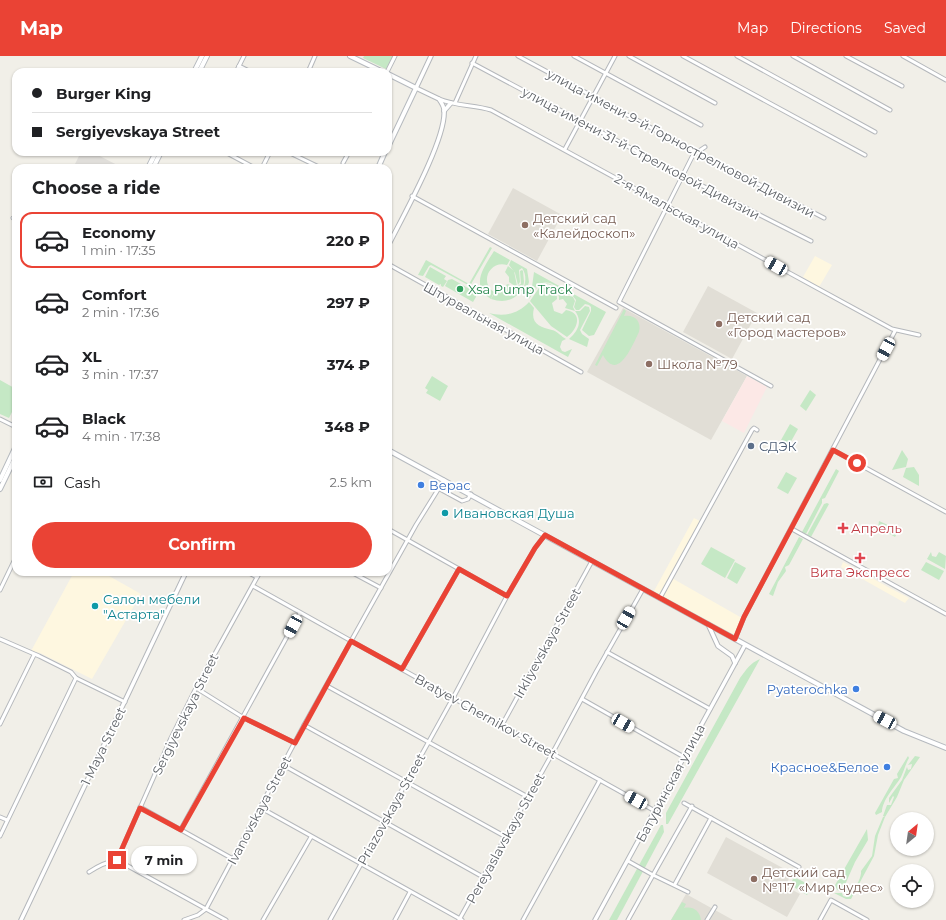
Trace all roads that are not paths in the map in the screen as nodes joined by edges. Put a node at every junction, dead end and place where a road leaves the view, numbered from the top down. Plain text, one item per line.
1 (202, 56) edge
2 (207, 56) edge
3 (244, 56) edge
4 (315, 56) edge
5 (350, 56) edge
6 (395, 56) edge
7 (431, 56) edge
8 (476, 56) edge
9 (518, 56) edge
10 (574, 56) edge
11 (615, 56) edge
12 (629, 56) edge
13 (683, 56) edge
14 (738, 56) edge
15 (793, 56) edge
16 (846, 56) edge
17 (903, 56) edge
18 (744, 58) edge
19 (472, 63) junction
20 (239, 66) joint
21 (196, 68) edge
22 (201, 68) edge
23 (243, 68) edge
24 (310, 68) edge
25 (375, 68) edge
26 (390, 68) edge
27 (606, 74) junction
28 (392, 75) edge
29 (946, 80) edge
30 (902, 86) dead end
31 (416, 88) junction
32 (593, 97) junction
33 (439, 99) junction
34 (453, 103) junction
35 (715, 103) dead end
36 (890, 110) dead end
37 (444, 111) junction
38 (580, 121) junction
39 (701, 125) dead end
40 (875, 132) dead end
41 (392, 138) edge
42 (705, 147) dead end
43 (565, 149) junction
44 (696, 152) junction
45 (865, 155) dead end
46 (232, 156) edge
47 (296, 156) edge
48 (347, 156) edge
49 (343, 162) dead end
50 (247, 164) edge
51 (312, 164) edge
52 (683, 176) junction
53 (412, 196) junction
54 (667, 205) junction
55 (824, 218) dead end
56 (392, 238) edge
57 (811, 241) dead end
58 (392, 266) edge
59 (616, 308) dead end
60 (895, 330) junction
61 (918, 335) dead end
62 (580, 372) dead end
63 (771, 386) dead end
64 (0, 419) edge
65 (12, 425) edge
66 (758, 430) dead end
67 (833, 450) junction
68 (392, 452) edge
69 (12, 462) edge
70 (12, 463) edge
71 (0, 480) edge
72 (444, 480) junction
73 (438, 488) junction
74 (0, 490) edge
75 (471, 494) junction
76 (946, 512) edge
77 (792, 529) junction
78 (392, 531) edge
79 (545, 535) junction
80 (408, 540) junction
81 (592, 561) junction
82 (12, 565) edge
83 (392, 568) edge
84 (459, 569) junction
85 (184, 576) edge
86 (359, 576) edge
87 (388, 576) edge
88 (257, 577) edge
89 (253, 586) junction
90 (381, 588) junction
91 (643, 589) junction
92 (0, 590) edge
93 (507, 596) junction
94 (660, 598) junction
95 (300, 613) junction
96 (946, 614) edge
97 (708, 624) junction
98 (0, 639) edge
99 (735, 639) junction
100 (351, 641) junction
101 (745, 645) junction
102 (607, 652) junction
103 (34, 655) junction
104 (735, 664) junction
105 (402, 669) junction
106 (76, 678) junction
107 (327, 686) junction
108 (196, 688) junction
109 (453, 698) junction
110 (582, 699) junction
111 (125, 702) junction
112 (710, 709) junction
113 (244, 718) junction
114 (0, 724) edge
115 (304, 725) junction
116 (502, 725) junction
117 (295, 743) junction
118 (428, 743) junction
119 (946, 748) edge
120 (552, 754) junction
121 (684, 757) junction
122 (283, 765) junction
123 (600, 780) junction
124 (407, 782) junction
125 (528, 797) junction
126 (684, 803) dead end
127 (691, 806) junction
128 (140, 808) junction
129 (261, 808) junction
130 (655, 811) junction
131 (0, 817) edge
132 (711, 818) junction
133 (7, 820) junction
134 (384, 822) junction
135 (181, 830) junction
136 (0, 836) edge
137 (311, 837) junction
138 (506, 837) junction
139 (233, 859) junction
140 (117, 860) junction
141 (628, 861) junction
142 (360, 864) junction
143 (799, 867) dead end
144 (89, 872) dead end
145 (653, 875) junction
146 (483, 877) junction
147 (675, 884) junction
148 (410, 892) junction
149 (688, 892) dead end
150 (715, 907) dead end
151 (206, 909) junction
152 (21, 920) edge
153 (184, 920) edge
154 (226, 920) edge
155 (263, 920) edge
156 (330, 920) edge
157 (395, 920) edge
158 (460, 920) edge
159 (523, 920) edge
160 (595, 920) edge
161 (628, 920) edge
162 (708, 920) edge
163 (820, 920) edge
164 (867, 920) edge

1 - 21 main road
2 - 22 main road
3 - 20 street
4 - 24 street
5 - 25 main road
6 - 26 street
7 - 31 street
8 - 19 street
9 - 32 street, улица имени 9-й Горнострелковой Дивизии
10 - 27 street
11 - 27 street
12 - 35 street
13 - 45 street
14 - 18 street
15 - 36 street
16 - 30 street
17 - 29 street
18 - 40 street
19 - 34 street
19 - 38 street, улица имени 31-й Стрелковой Дивизии
20 - 23 street
27 - 32 street
27 - 39 street
28 - 31 main road
31 - 33 street
31 - 41 main road
32 - 38 street
32 - 44 street, улица имени 9-й Горнострелковой Дивизии
33 - 34 street, 2-я Ямальская улица
33 - 37 street
34 - 37 street
34 - 43 street, 2-я Ямальская улица
37 - 53 street
38 - 43 street
38 - 52 street, улица имени 31-й Стрелковой Дивизии
42 - 44 street
43 - 54 street, 2-я Ямальская улица
44 - 52 street
44 - 55 street, улица имени 9-й Горнострелковой Дивизии
46 - 50 street
47 - 51 street
48 - 49 street
52 - 54 street
52 - 57 street, улица имени 31-й Стрелковой Дивизии
53 - 56 street
53 - 59 street
54 - 60 street, 2-я Ямальская улица
54 - 63 street
58 - 62 street, Штурвальная улица
60 - 61 street, 2-я Ямальская улица
60 - 67 street
64 - 65 street
66 - 94 street
67 - 76 street
67 - 77 street
68 - 72 main road
69 - 71 main road
70 - 74 main road
72 - 73 street, Ivanovskaya Street
72 - 75 main road
73 - 75 street
73 - 80 street, Ivanovskaya Street
75 - 79 main road
77 - 96 street
77 - 99 street
78 - 80 street
79 - 81 main road
79 - 93 street, Priazovskaya Street
80 - 83 street, Ivanovskaya Street
80 - 84 street
81 - 91 main road
81 - 116 street, Irkliyevskaya Street
82 - 92 street
84 - 93 street
84 - 105 street
85 - 111 street, 1 Maya Street
86 - 90 street
87 - 90 street, Ivanovskaya Street
88 - 89 street, Sergiyevskaya Street
89 - 95 street, Bratyev Chernikov Street
89 - 108 street, Sergiyevskaya Street
90 - 100 street, Ivanovskaya Street
91 - 94 main road
91 - 102 street, Pereyaslavskaya Street
93 - 109 street, Priazovskaya Street
94 - 97 main road
95 - 100 street, Bratyev Chernikov Street
95 - 113 street
97 - 99 main road
97 - 104 street
98 - 103 street
99 - 101 main road
100 - 105 street, Bratyev Chernikov Street
100 - 107 street, Ivanovskaya Street
101 - 104 street, Батуринская улица
101 - 119 main road
102 - 110 street, Pereyaslavskaya Street
102 - 112 street
103 - 106 street
103 - 114 street
104 - 112 street, Батуринская улица
105 - 109 street, Bratyev Chernikov Street
106 - 111 street
106 - 133 street
107 - 115 street, Ivanovskaya Street
107 - 118 street
108 - 113 street
108 - 128 street, Sergiyevskaya Street
109 - 116 street, Bratyev Chernikov Street
109 - 118 street, Priazovskaya Street
110 - 120 street, Pereyaslavskaya Street
110 - 121 street
111 - 152 street, 1 Maya Street
112 - 121 street, Батуринская улица
113 - 117 street
113 - 135 street
115 - 117 street, Ivanovskaya Street
115 - 124 street
116 - 120 street, Bratyev Chernikov Street
117 - 122 street, Ivanovskaya Street
118 - 124 street, Priazovskaya Street
118 - 125 street
120 - 123 street, Bratyev Chernikov Street
120 - 125 street, Pereyaslavskaya Street
121 - 130 street, Батуринская улица
122 - 129 street, Ivanovskaya Street
122 - 134 street
123 - 130 street, Bratyev Chernikov Street
123 - 159 street
124 - 134 street, Priazovskaya Street
124 - 138 street
125 - 138 street, Pereyaslavskaya Street
126 - 127 street
127 - 132 street
127 - 145 street
128 - 135 street
128 - 140 street, Sergiyevskaya Street
129 - 137 street
129 - 139 street, Ivanovskaya Street
130 - 141 street, Батуринская улица
131 - 133 street
132 - 143 street
132 - 147 street
133 - 136 street
134 - 142 street, Priazovskaya Street
134 - 146 street
135 - 139 street
137 - 142 street
137 - 155 street
138 - 146 street, Pereyaslavskaya Street
139 - 151 street, Ivanovskaya Street
140 - 144 street
140 - 151 street
141 - 145 street
141 - 160 street, Батуринская улица
142 - 148 street
142 - 156 street, Priazovskaya Street
145 - 147 street
145 - 161 street
146 - 158 street, Pereyaslavskaya Street
147 - 149 street
148 - 157 street
148 - 158 street
150 - 162 street
151 - 153 street
151 - 154 street
163 - 164 street

